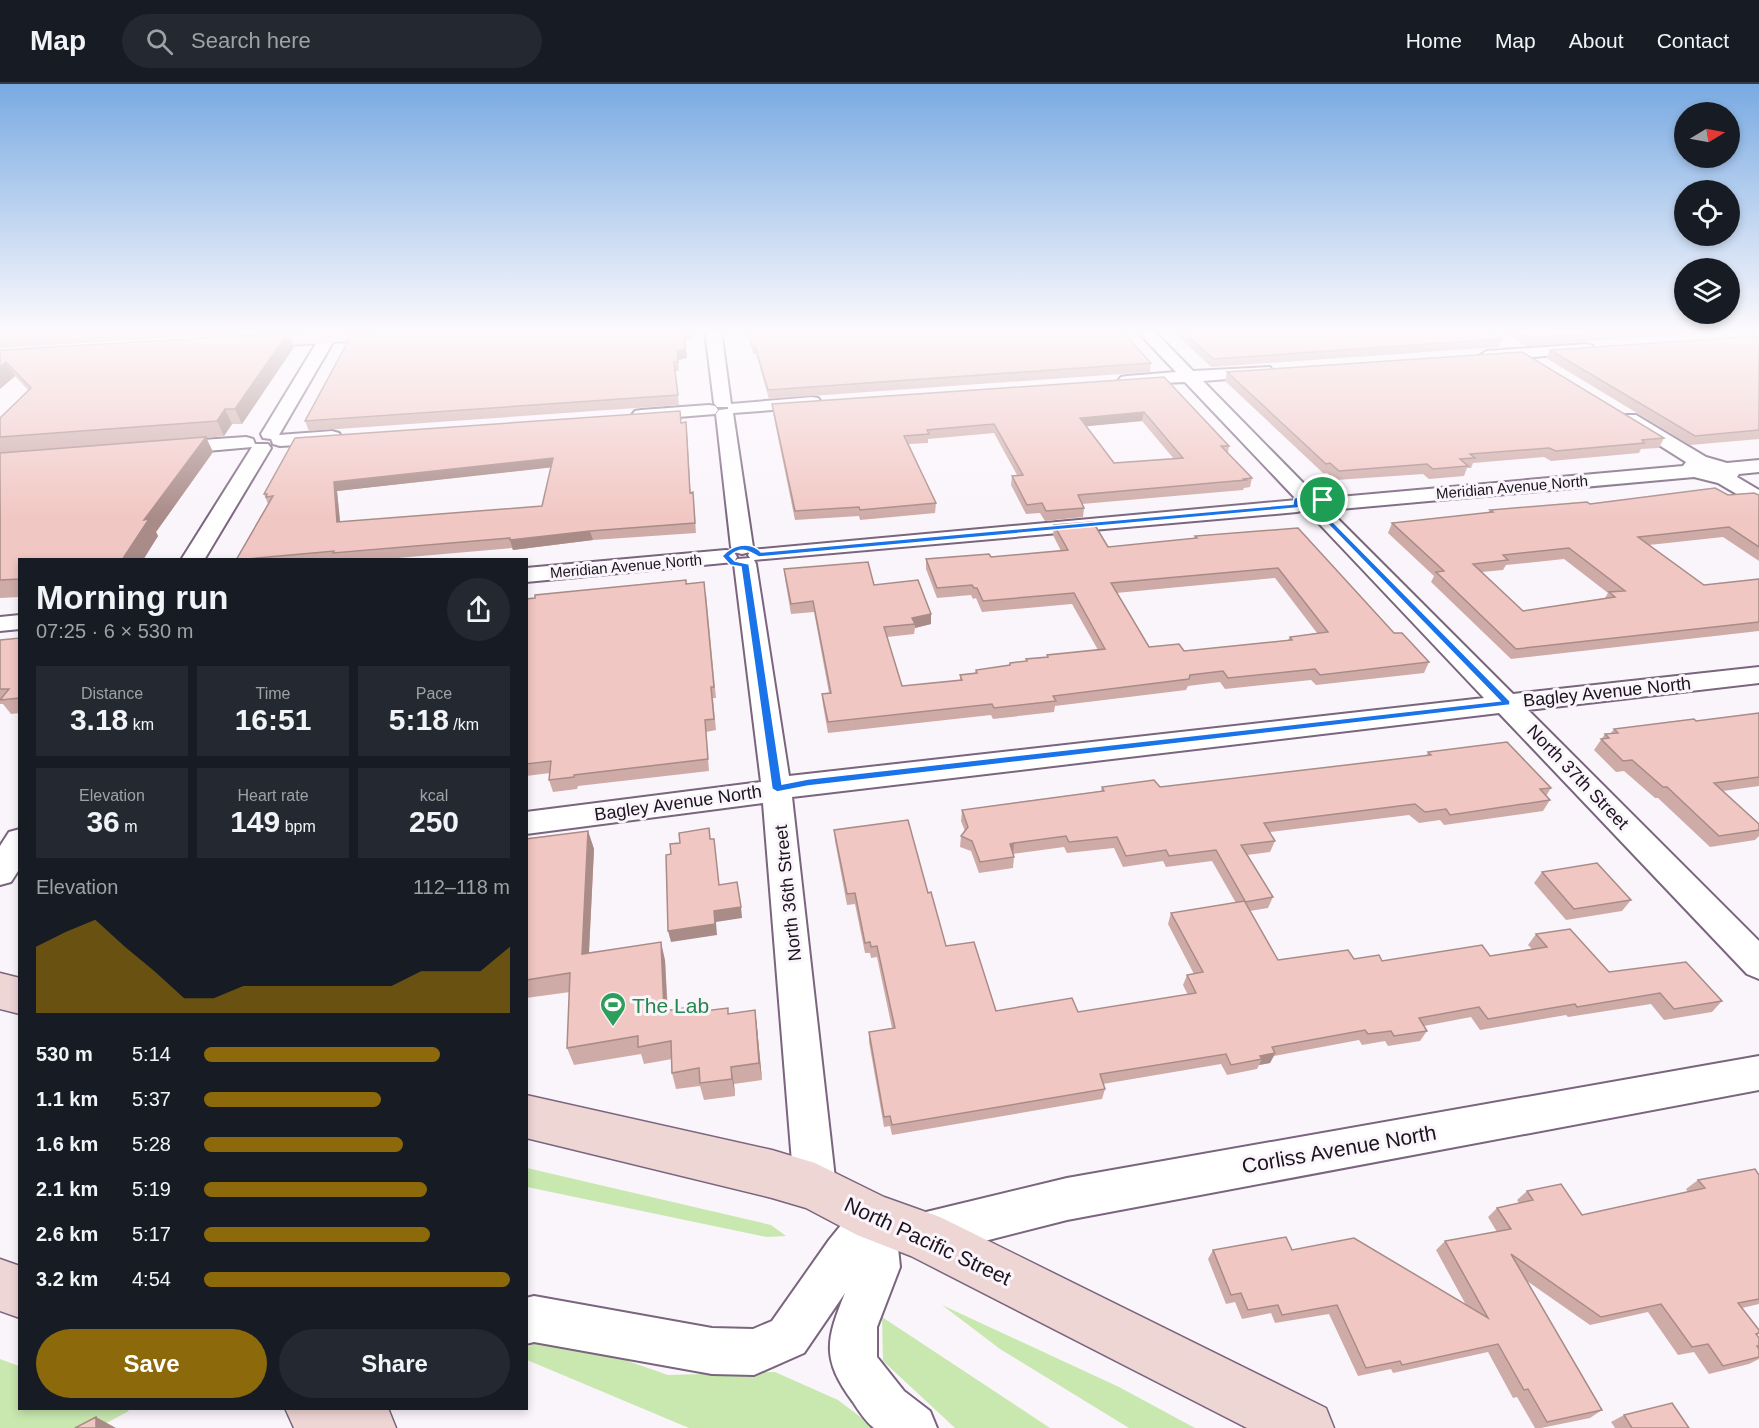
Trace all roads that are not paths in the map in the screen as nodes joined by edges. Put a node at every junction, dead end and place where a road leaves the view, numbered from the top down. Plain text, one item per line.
1 (294, 393) edge
2 (721, 393) edge
3 (1205, 393) edge
4 (828, 401) edge
5 (723, 409) junction
6 (1614, 409) edge
7 (623, 416) edge
8 (355, 435) edge
9 (264, 441) junction
10 (152, 450) edge
11 (1698, 466) junction
12 (1759, 466) edge
13 (1724, 473) junction
14 (1759, 499) edge
15 (1313, 505) junction
16 (743, 556) junction
17 (193, 558) edge
18 (528, 575) edge
19 (18, 621) edge
20 (0, 624) edge
21 (1759, 675) edge
22 (1507, 703) junction
23 (777, 789) junction
24 (528, 823) edge
25 (18, 843) edge
26 (0, 873) edge
27 (18, 885) edge
28 (0, 887) edge
29 (1759, 964) edge
30 (0, 991) edge
31 (18, 996) edge
32 (1759, 1073) edge
33 (528, 1116) edge
34 (815, 1187) junction
35 (874, 1218) junction
36 (922, 1235) junction
37 (0, 1286) edge
38 (18, 1291) edge
39 (528, 1320) edge
40 (318, 1410) edge
41 (368, 1428) edge
42 (913, 1428) edge
43 (1306, 1428) edge

1 - 9 street
2 - 5 street, North 36th Street
3 - 15 street, North 37th Street
4 - 5 street
5 - 7 street
5 - 16 street, North 36th Street
6 - 11 street
8 - 9 street
9 - 10 street
9 - 17 street
11 - 13 street
11 - 15 street, Meridian Avenue North
12 - 13 street
13 - 14 street
15 - 16 street, Meridian Avenue North
15 - 22 street, North 37th Street
16 - 18 street, Meridian Avenue North
16 - 23 street, North 36th Street
19 - 20 street
21 - 22 street, Bagley Avenue North
22 - 23 street, Bagley Avenue North
22 - 29 street, North 37th Street
23 - 24 street, Bagley Avenue North
23 - 34 street, North 36th Street
25 - 26 street
27 - 28 street
30 - 31 street
32 - 36 street, Corliss Avenue North
33 - 34 street, North Pacific Street
34 - 35 street, North Pacific Street
35 - 36 street, North Pacific Street
35 - 39 street
35 - 42 street
36 - 43 street, North Pacific Street
37 - 38 street
40 - 41 street

